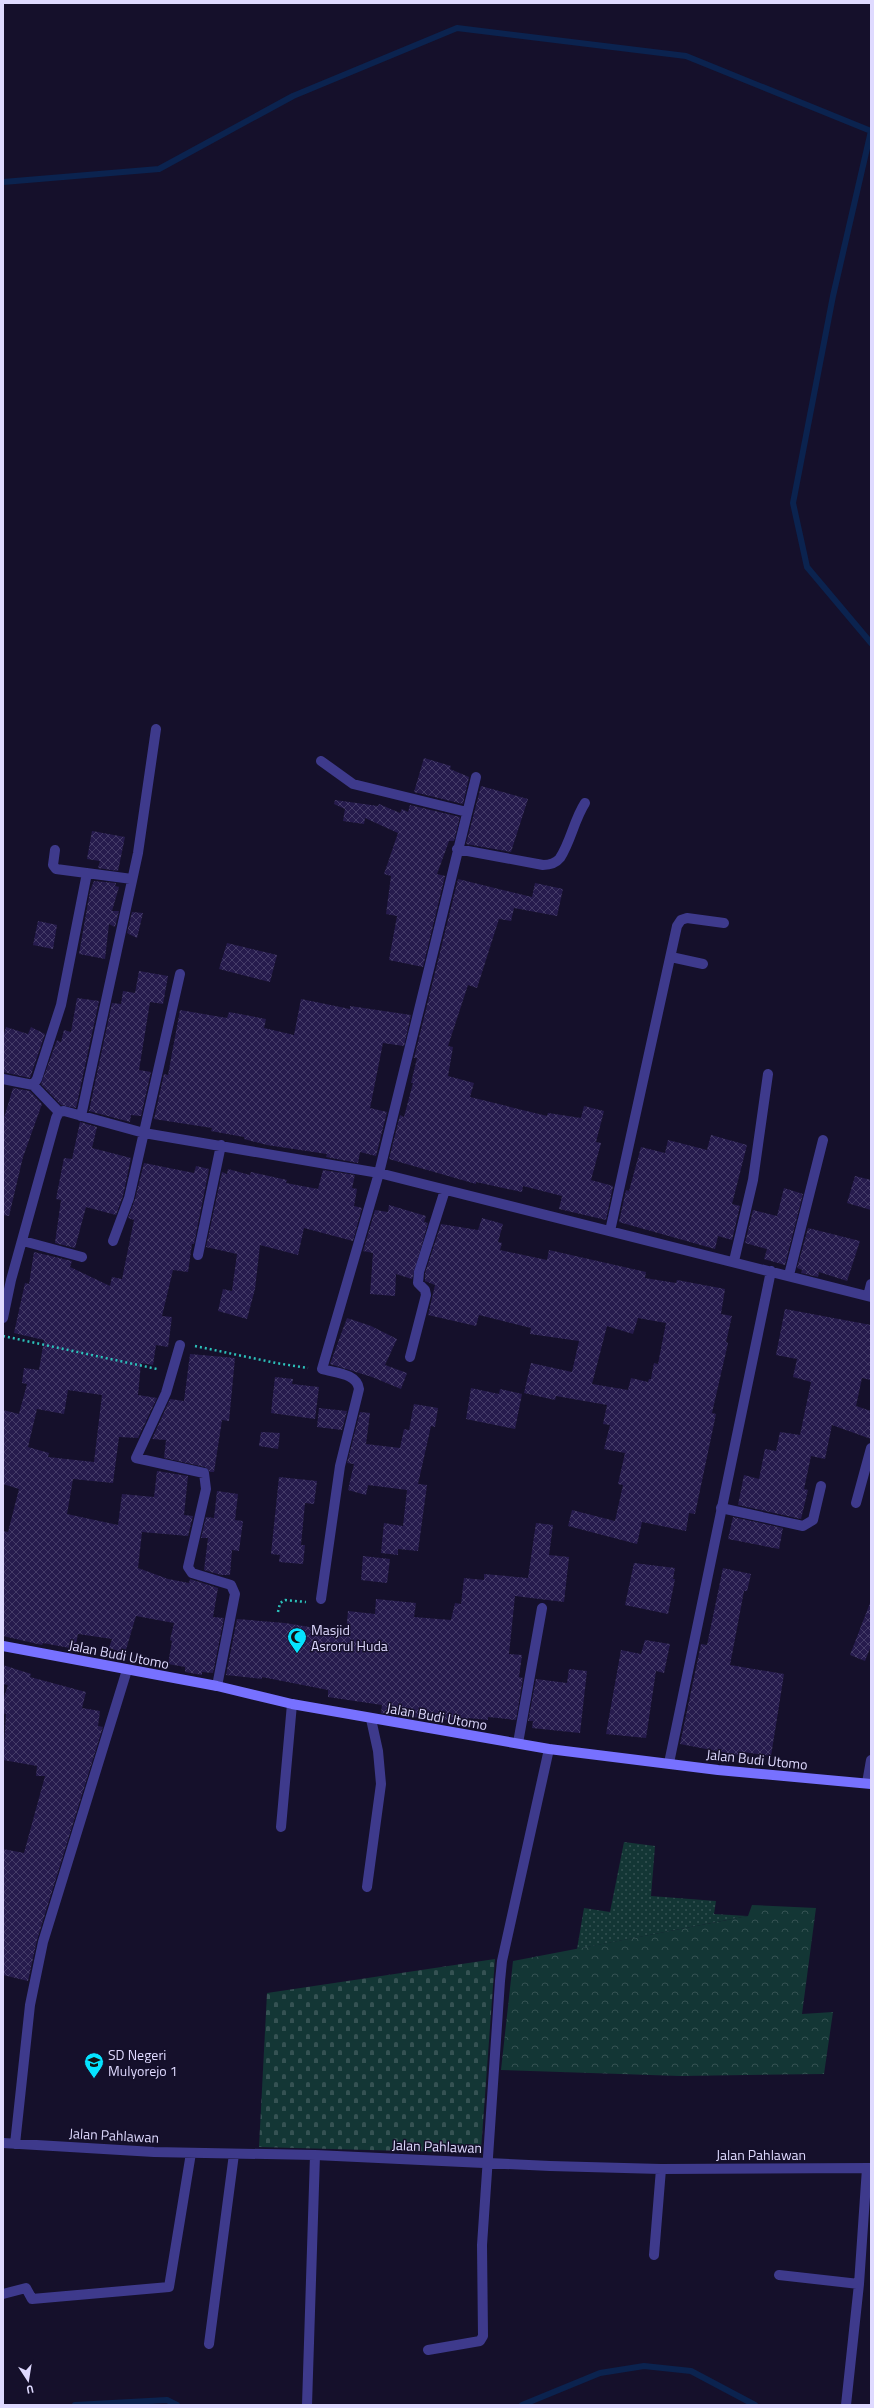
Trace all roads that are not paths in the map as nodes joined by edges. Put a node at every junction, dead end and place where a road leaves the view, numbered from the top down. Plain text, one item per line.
1 (156, 729) dead end
2 (321, 760) dead end
3 (476, 777) dead end
4 (585, 803) dead end
5 (467, 812) junction
6 (457, 849) junction
7 (55, 850) dead end
8 (87, 873) junction
9 (132, 879) junction
10 (724, 923) dead end
11 (671, 957) junction
12 (703, 964) dead end
13 (180, 974) dead end
14 (768, 1074) dead end
15 (3, 1079) edge
16 (33, 1085) junction
17 (59, 1112) junction
18 (81, 1116) junction
19 (144, 1133) junction
20 (822, 1140) dead end
21 (221, 1146) junction
22 (379, 1172) junction
23 (445, 1190) junction
24 (610, 1231) junction
25 (23, 1240) junction
26 (114, 1241) dead end
27 (198, 1255) dead end
28 (82, 1256) dead end
29 (734, 1260) junction
30 (771, 1271) junction
31 (789, 1275) junction
32 (7, 1279) edge
33 (871, 1284) edge
34 (870, 1297) edge
35 (3, 1318) edge
36 (180, 1345) road end
37 (410, 1357) dead end
38 (871, 1448) edge
39 (821, 1486) dead end
40 (856, 1503) dead end
41 (722, 1508) junction
42 (321, 1599) road end
43 (542, 1608) dead end
44 (3, 1646) edge
45 (127, 1670) junction
46 (217, 1686) junction
47 (292, 1704) junction
48 (371, 1719) junction
49 (518, 1744) junction
50 (549, 1749) junction
51 (871, 1760) edge
52 (669, 1763) junction
53 (869, 1784) edge
54 (281, 1827) dead end
55 (367, 1887) dead end
56 (3, 2143) edge
57 (15, 2144) junction
58 (191, 2153) junction
59 (234, 2154) junction
60 (315, 2155) junction
61 (486, 2162) junction
62 (661, 2168) junction
63 (869, 2168) edge
64 (654, 2254) dead end
65 (779, 2275) dead end
66 (859, 2284) junction
67 (3, 2294) edge
68 (208, 2344) dead end
69 (428, 2350) dead end
70 (307, 2405) edge
71 (846, 2405) edge

1 - 9 street
2 - 5 street
3 - 5 street
4 - 6 street
5 - 6 street
6 - 22 street
7 - 8 street
8 - 9 street
8 - 16 street
9 - 18 street
10 - 11 street
11 - 12 street
11 - 24 street
13 - 19 street
14 - 29 street
15 - 16 street
16 - 17 street
17 - 18 street
17 - 25 street
18 - 19 street
19 - 21 street
19 - 26 street
20 - 31 street
21 - 22 street
21 - 27 street
22 - 23 street
22 - 42 street
23 - 24 street
23 - 37 street
24 - 29 street
25 - 28 street
25 - 32 street
29 - 30 street
30 - 31 street
30 - 41 street
31 - 34 street
32 - 35 street
33 - 34 street
36 - 46 street
38 - 40 street
39 - 41 street
41 - 52 street
43 - 49 street
44 - 45 street, Jalan Budi Utomo
45 - 46 street, Jalan Budi Utomo
45 - 57 street
46 - 47 street, Jalan Budi Utomo
47 - 48 street, Jalan Budi Utomo
47 - 54 street
48 - 49 street, Jalan Budi Utomo
48 - 55 street
49 - 50 street, Jalan Budi Utomo
50 - 52 street, Jalan Budi Utomo
50 - 61 street
51 - 53 street
52 - 53 street, Jalan Budi Utomo
56 - 57 street, Jalan Pahlawan
57 - 58 street, Jalan Pahlawan
58 - 59 street, Jalan Pahlawan
58 - 67 street
59 - 60 street, Jalan Pahlawan
59 - 68 street
60 - 61 street, Jalan Pahlawan
60 - 70 street
61 - 62 street, Jalan Pahlawan
61 - 69 street
62 - 63 street, Jalan Pahlawan
62 - 64 street
63 - 66 street
65 - 66 street
66 - 71 street

